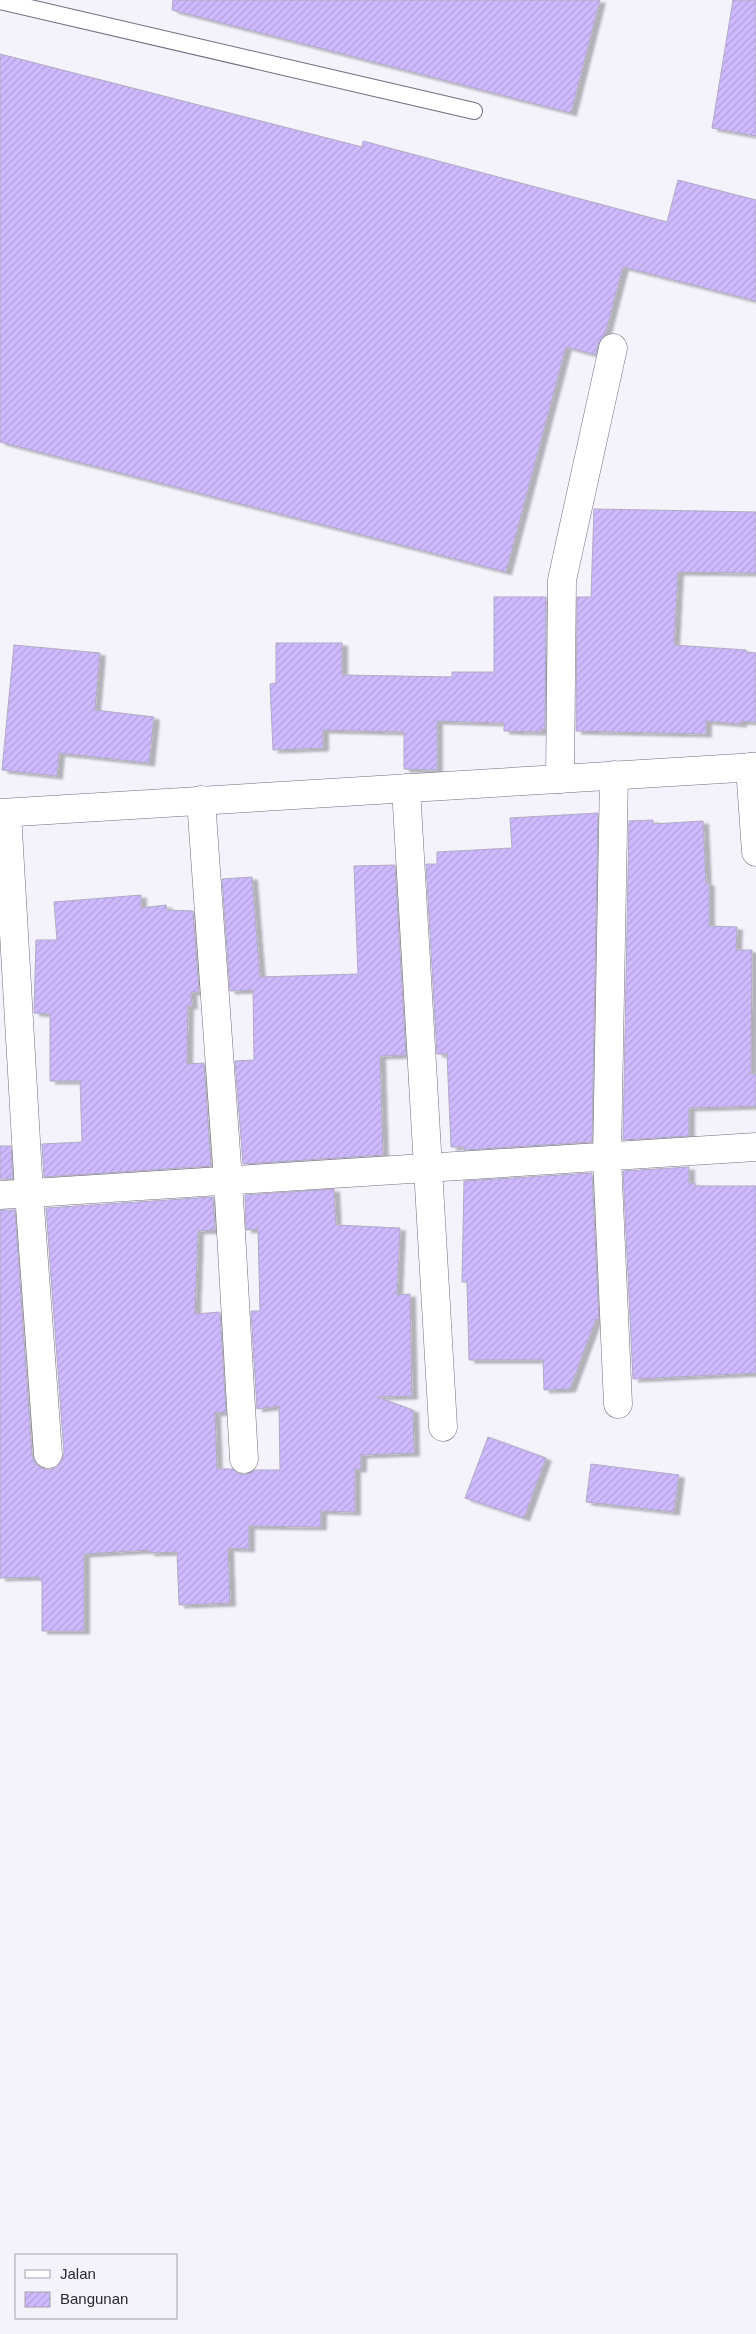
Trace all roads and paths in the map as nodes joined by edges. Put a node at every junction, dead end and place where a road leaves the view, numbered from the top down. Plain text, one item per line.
1 (0, 1) edge
2 (474, 111) dead end
3 (613, 348) dead end
4 (753, 767) edge
5 (614, 775) junction
6 (560, 779) junction
7 (406, 788) junction
8 (201, 800) junction
9 (3, 813) edge
10 (756, 852) edge
11 (756, 1147) edge
12 (607, 1157) junction
13 (427, 1168) junction
14 (228, 1180) junction
15 (29, 1193) junction
16 (0, 1195) edge
17 (618, 1404) dead end
18 (443, 1427) dead end
19 (48, 1454) dead end
20 (244, 1459) dead end

1 - 2 lane
3 - 6 street
4 - 5 street
4 - 10 street
5 - 6 street
5 - 12 street
6 - 7 street
7 - 8 street
7 - 13 street
8 - 9 street
8 - 14 street
9 - 15 street
11 - 12 street
12 - 13 street
12 - 17 street
13 - 14 street
13 - 18 street
14 - 15 street
14 - 20 street
15 - 16 street
15 - 19 street

